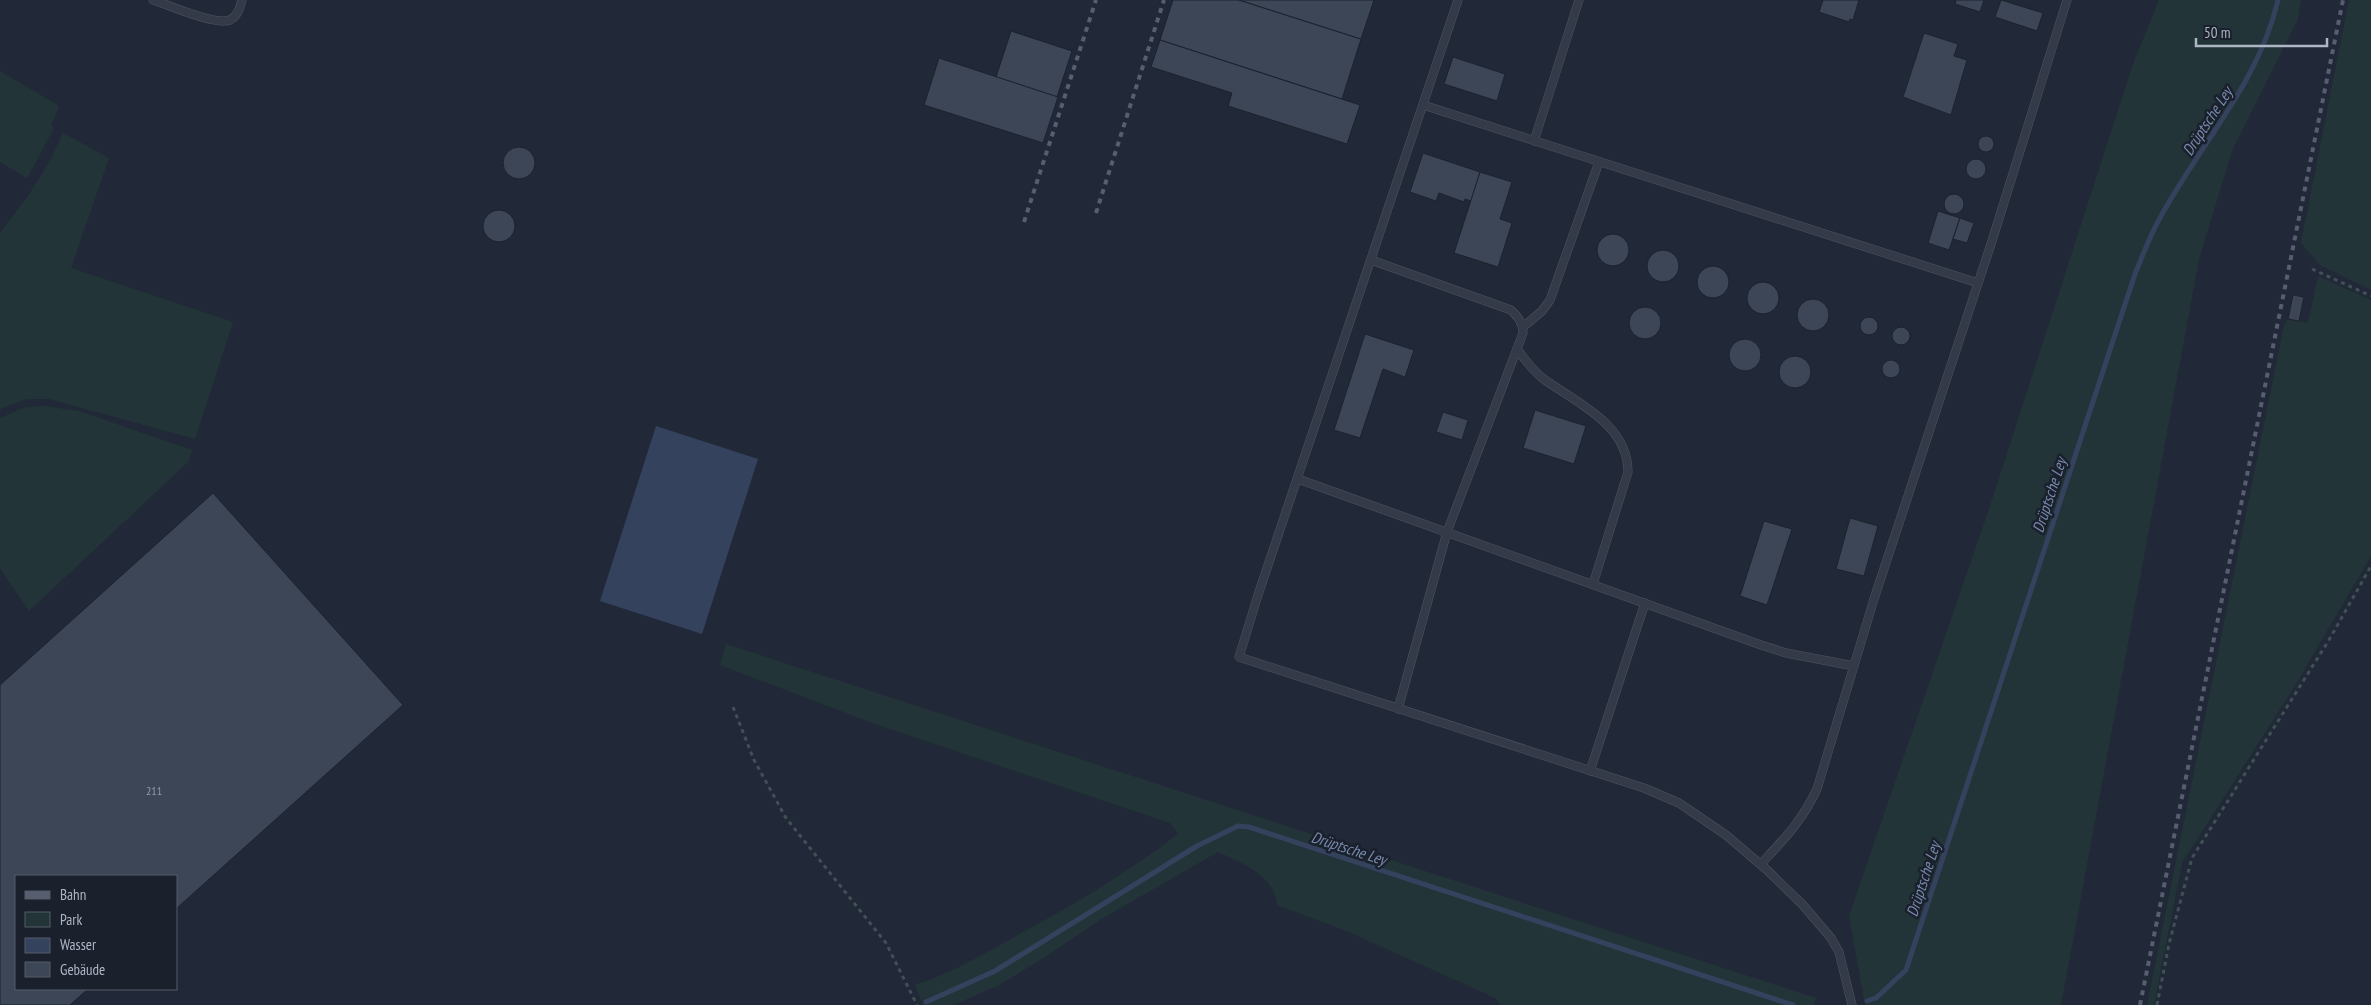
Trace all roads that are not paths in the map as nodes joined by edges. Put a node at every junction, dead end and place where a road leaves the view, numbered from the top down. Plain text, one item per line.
1 (153, 0) edge
2 (242, 0) edge
3 (1458, 0) edge
4 (1579, 0) edge
5 (2067, 0) edge
6 (1423, 105) junction
7 (1534, 141) junction
8 (1600, 162) junction
9 (1372, 260) junction
10 (1978, 283) junction
11 (1523, 327) junction
12 (1517, 349) junction
13 (1298, 478) junction
14 (1447, 532) junction
15 (1594, 584) junction
16 (1645, 603) junction
17 (1854, 666) junction
18 (1398, 709) junction
19 (1590, 771) junction
20 (1761, 864) junction
21 (1852, 1005) edge

1 - 2 lane
3 - 6 lane
4 - 7 lane
5 - 10 lane
6 - 7 lane
6 - 9 lane
7 - 8 lane
8 - 10 lane
8 - 11 lane
9 - 11 lane
9 - 13 lane
10 - 17 lane
11 - 12 lane
12 - 14 lane
12 - 15 lane
13 - 14 lane
13 - 18 lane
14 - 15 lane
14 - 18 lane
15 - 16 lane
16 - 17 lane
16 - 19 lane
17 - 20 lane
18 - 19 lane
19 - 20 lane
20 - 21 lane

